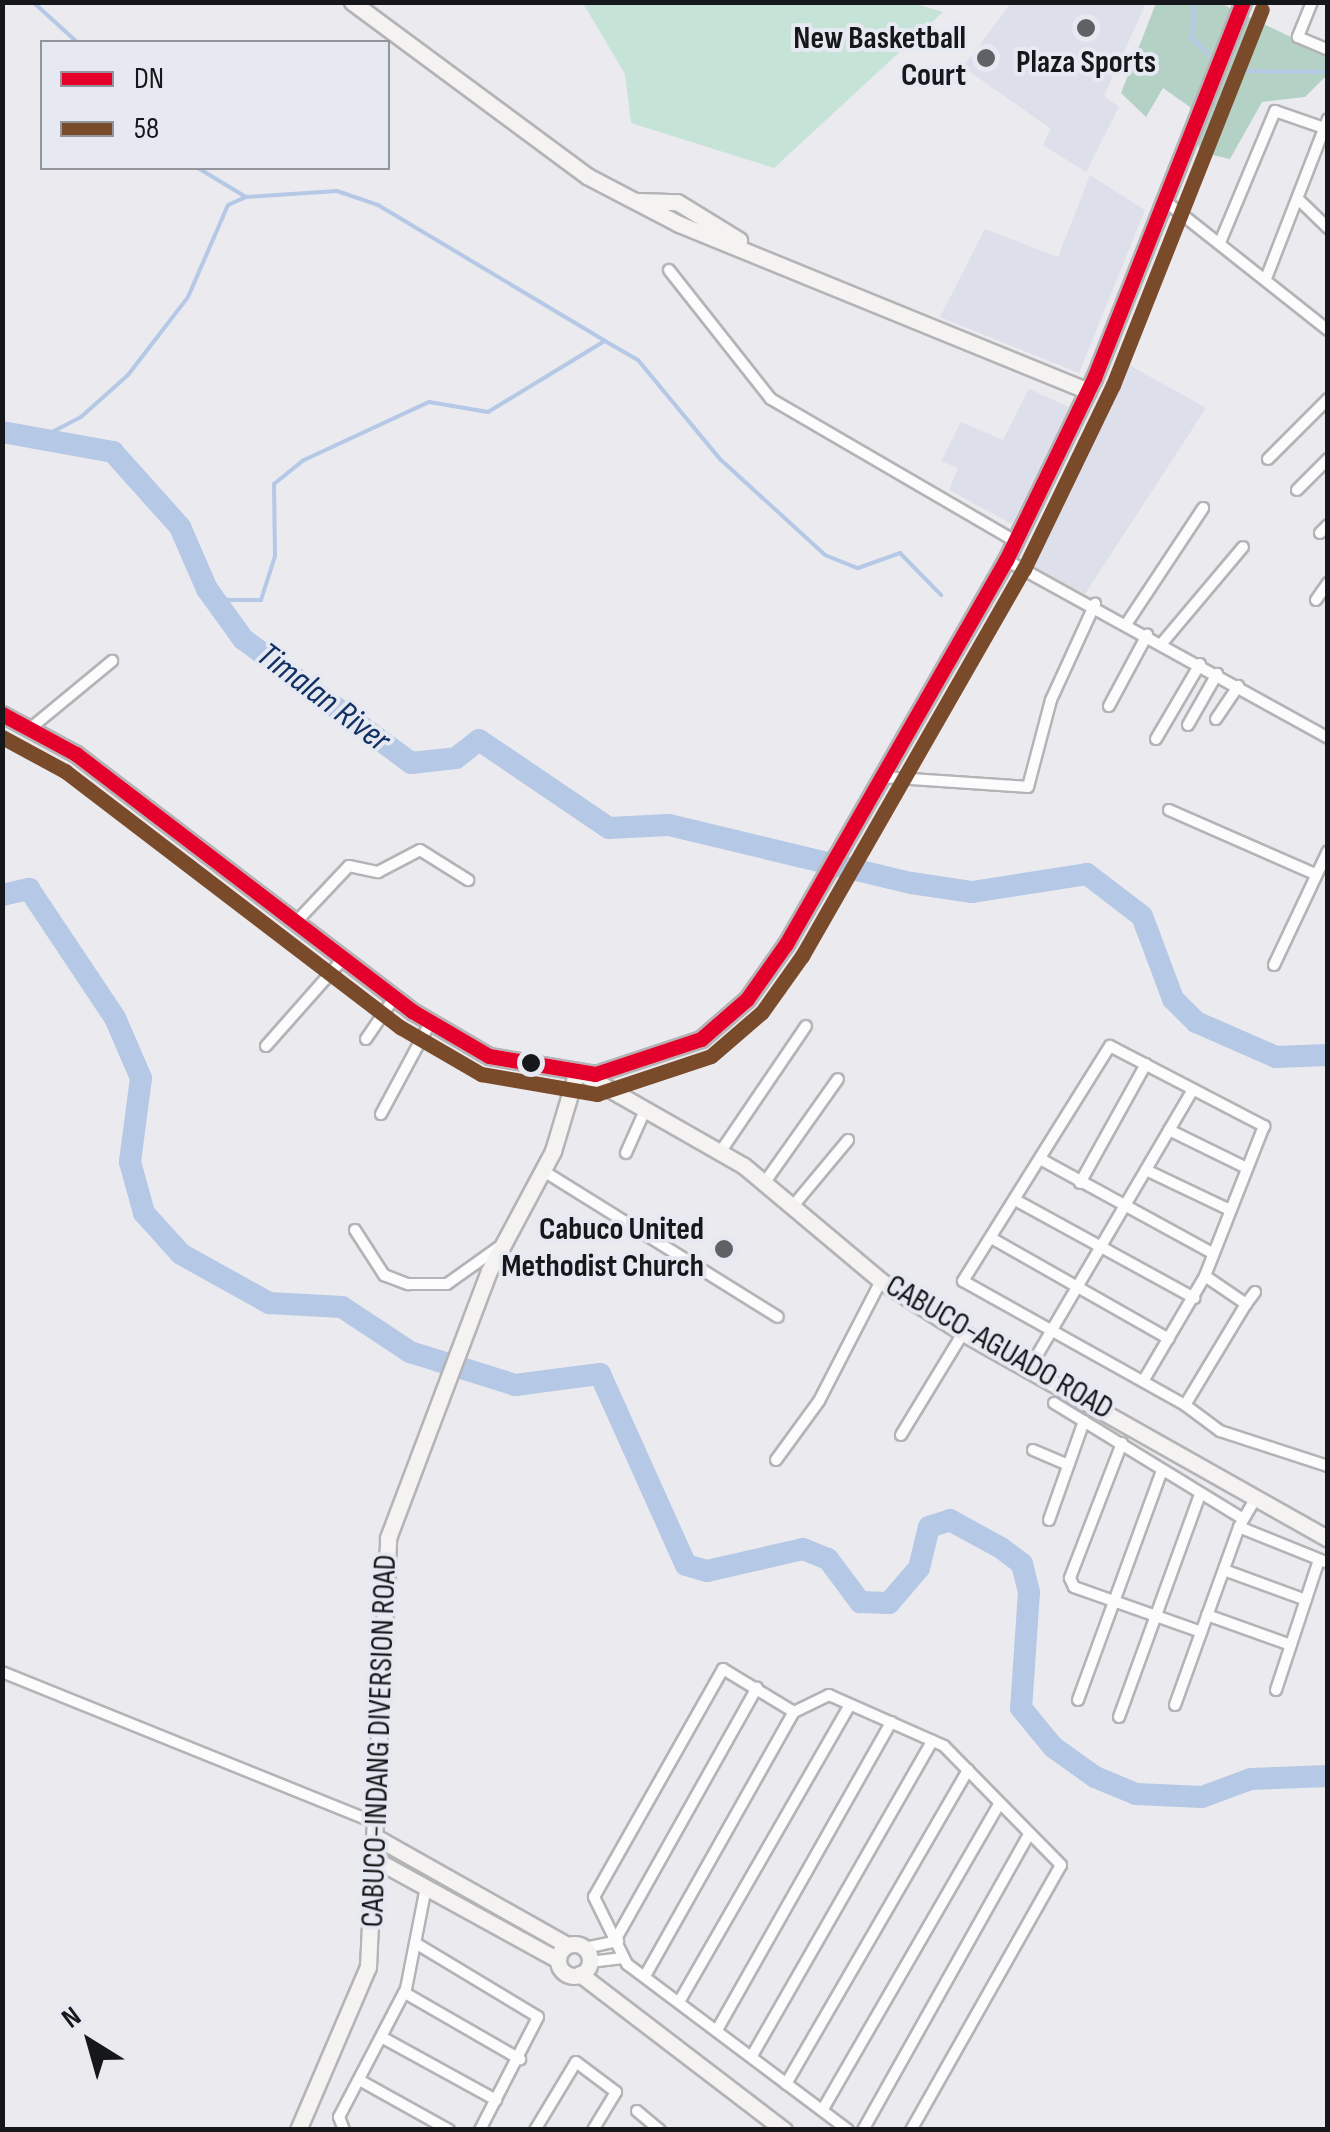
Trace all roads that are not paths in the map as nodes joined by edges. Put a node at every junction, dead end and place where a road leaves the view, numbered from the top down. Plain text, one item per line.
1 (352, 2) edge
2 (1243, 2) edge
3 (1312, 2) edge
4 (1328, 50) edge
5 (1325, 132) edge
6 (1298, 200) junction
7 (1165, 201) junction
8 (1328, 228) edge
9 (1221, 240) junction
10 (669, 270) dead end
11 (1268, 276) junction
12 (1328, 330) edge
13 (1088, 391) junction
14 (1328, 399) edge
15 (1268, 459) dead end
16 (1328, 460) edge
17 (1297, 490) dead end
18 (1203, 508) dead end
19 (1016, 541) junction
20 (1244, 547) dead end
21 (1006, 560) junction
22 (1328, 583) edge
23 (1316, 600) dead end
24 (1095, 604) junction
25 (1127, 623) junction
26 (1147, 634) junction
27 (1163, 642) junction
28 (112, 660) dead end
29 (1200, 664) junction
30 (1217, 674) junction
31 (1238, 686) junction
32 (1109, 706) dead end
33 (2, 714) edge
34 (1216, 719) dead end
35 (1188, 724) dead end
36 (32, 727) junction
37 (1328, 738) edge
38 (1156, 739) dead end
39 (882, 777) junction
40 (1169, 810) dead end
41 (1328, 851) edge
42 (1315, 874) junction
43 (468, 880) dead end
44 (296, 922) junction
45 (343, 959) junction
46 (1274, 965) dead end
47 (394, 998) junction
48 (430, 1023) junction
49 (806, 1026) dead end
50 (366, 1039) dead end
51 (266, 1046) dead end
52 (1146, 1064) junction
53 (579, 1074) junction
54 (838, 1078) dead end
55 (1192, 1090) junction
56 (646, 1108) junction
57 (381, 1114) dead end
58 (1169, 1130) junction
59 (848, 1140) dead end
60 (721, 1150) junction
61 (626, 1153) dead end
62 (1044, 1162) junction
63 (1246, 1168) junction
64 (1146, 1170) junction
65 (545, 1172) junction
66 (765, 1182) junction
67 (1080, 1183) junction
68 (1020, 1202) junction
69 (793, 1206) junction
70 (1122, 1206) junction
71 (1230, 1210) junction
72 (355, 1230) dead end
73 (993, 1239) junction
74 (500, 1246) junction
75 (1099, 1250) junction
76 (1212, 1253) junction
77 (1205, 1276) junction
78 (881, 1281) junction
79 (1076, 1288) junction
80 (1255, 1292) dead end
81 (1194, 1298) junction
82 (1246, 1304) junction
83 (778, 1317) dead end
84 (1054, 1326) junction
85 (963, 1333) junction
86 (1169, 1339) junction
87 (1029, 1369) junction
88 (1146, 1378) junction
89 (1054, 1403) dead end
90 (1185, 1404) junction
91 (1084, 1421) junction
92 (900, 1435) dead end
93 (1122, 1443) junction
94 (1033, 1450) dead end
95 (776, 1460) dead end
96 (1068, 1465) junction
97 (1328, 1466) edge
98 (1162, 1470) junction
99 (1200, 1496) junction
100 (1254, 1502) junction
101 (1049, 1520) dead end
102 (1241, 1524) junction
103 (1328, 1538) edge
104 (1323, 1562) edge
105 (1224, 1570) junction
106 (1306, 1600) junction
107 (1114, 1601) junction
108 (1208, 1615) junction
109 (1155, 1616) junction
110 (1201, 1632) junction
111 (1291, 1644) junction
112 (2, 1672) edge
113 (757, 1688) junction
114 (1276, 1690) dead end
115 (1078, 1700) dead end
116 (850, 1705) junction
117 (1175, 1705) dead end
118 (794, 1712) junction
119 (1119, 1717) dead end
120 (891, 1722) junction
121 (932, 1741) junction
122 (968, 1770) junction
123 (998, 1806) junction
124 (380, 1832) junction
125 (1027, 1838) junction
126 (378, 1860) junction
127 (426, 1886) junction
128 (618, 1939) junction
129 (416, 1944) junction
130 (567, 1945) junction
131 (622, 1958) junction
132 (558, 1960) junction
133 (586, 1963) junction
134 (645, 1976) junction
135 (405, 1993) junction
136 (678, 2002) junction
137 (717, 2030) junction
138 (385, 2039) junction
139 (753, 2054) junction
140 (520, 2058) junction
141 (361, 2081) junction
142 (786, 2084) junction
143 (496, 2100) junction
144 (824, 2109) junction
145 (637, 2111) dead end
146 (344, 2129) edge
147 (298, 2130) edge
148 (450, 2130) edge
149 (480, 2130) edge
150 (535, 2130) edge
151 (594, 2130) edge
152 (660, 2130) edge
153 (784, 2130) edge
154 (848, 2130) edge
155 (863, 2130) edge
156 (911, 2130) edge

1 - 13 street
2 - 7 main road
3 - 4 street
5 - 6 street
5 - 9 street
6 - 8 street
6 - 11 street
7 - 9 street
7 - 13 main road
9 - 11 street
10 - 19 street
11 - 12 street
13 - 19 main road
14 - 15 street
16 - 17 street
18 - 25 street
19 - 21 main road
20 - 27 street
21 - 24 street
21 - 39 main road
22 - 23 street
24 - 25 street
24 - 39 street
25 - 26 street
26 - 27 street
26 - 32 street
27 - 29 street
28 - 36 street
29 - 30 street
29 - 38 street
30 - 31 street
30 - 35 street
31 - 34 street
31 - 37 street
33 - 36 main road
36 - 44 main road
39 - 53 main road
40 - 42 street
41 - 42 street
42 - 46 street
43 - 44 street
44 - 45 main road
45 - 47 main road
45 - 51 street
47 - 48 main road
47 - 50 street
48 - 53 main road
48 - 57 street
49 - 60 street
52 - 55 street
52 - 62 street
52 - 67 street
53 - 56 street, CABUCO-AGUADO ROAD
53 - 65 street, CABUCO-INDANG DIVERSION ROAD
54 - 66 street
55 - 58 street
55 - 63 street
56 - 60 street, CABUCO-AGUADO ROAD
56 - 61 street
58 - 63 street
58 - 64 street
59 - 69 street
60 - 66 street, CABUCO-AGUADO ROAD
62 - 67 street
62 - 68 street
63 - 71 street
64 - 70 street
64 - 71 street
65 - 74 street, CABUCO-INDANG DIVERSION ROAD
65 - 83 street
66 - 69 street, CABUCO-AGUADO ROAD
67 - 70 street
68 - 73 street
68 - 75 street
69 - 78 street, CABUCO-AGUADO ROAD
70 - 75 street
70 - 76 street
71 - 76 street
72 - 74 street
73 - 79 street
73 - 84 street
74 - 124 street, CABUCO-INDANG DIVERSION ROAD
75 - 79 street
75 - 81 street
76 - 77 street
77 - 81 street
77 - 82 street
78 - 85 street, CABUCO-AGUADO ROAD
78 - 95 street
79 - 84 street
79 - 86 street
80 - 82 street
81 - 86 street
82 - 90 street
84 - 87 street
84 - 88 street
85 - 87 street, CABUCO-AGUADO ROAD
85 - 92 street
86 - 88 street
87 - 100 street, CABUCO-AGUADO ROAD
88 - 90 street
89 - 91 street
90 - 97 street
91 - 93 street
91 - 96 street
93 - 98 street
93 - 107 street
94 - 96 street
96 - 101 street
98 - 99 street
98 - 107 street
99 - 102 street
99 - 109 street
100 - 102 street
100 - 103 street, CABUCO-AGUADO ROAD
102 - 104 street
102 - 105 street
104 - 106 street
105 - 106 street
105 - 108 street
106 - 111 street
107 - 109 street
107 - 115 street
108 - 110 street
108 - 111 street
109 - 110 street
109 - 119 street
110 - 117 street
111 - 114 street
112 - 124 street
113 - 118 street
113 - 128 street
113 - 128 street
116 - 118 street
116 - 120 street
116 - 136 street
118 - 134 street
120 - 121 street
120 - 137 street
121 - 122 street
121 - 139 street
122 - 123 street
122 - 142 street
123 - 125 street
123 - 144 street
124 - 126 street, CABUCO-INDANG DIVERSION ROAD
124 - 130 street
125 - 155 street
125 - 156 street
126 - 127 street
126 - 147 street, CABUCO-INDANG DIVERSION ROAD
127 - 129 street
127 - 132 street
128 - 131 street
128 - 133 street
129 - 135 street
129 - 140 street
130 - 132 street
130 - 133 street
131 - 133 street
131 - 134 street
132 - 133 street
133 - 153 street
134 - 136 street
135 - 138 street
135 - 140 street
136 - 137 street
137 - 139 street
138 - 141 street
138 - 143 street
139 - 142 street
140 - 143 street
141 - 146 street
141 - 148 street
142 - 144 street
143 - 149 street
144 - 154 street
145 - 152 street
150 - 151 street

